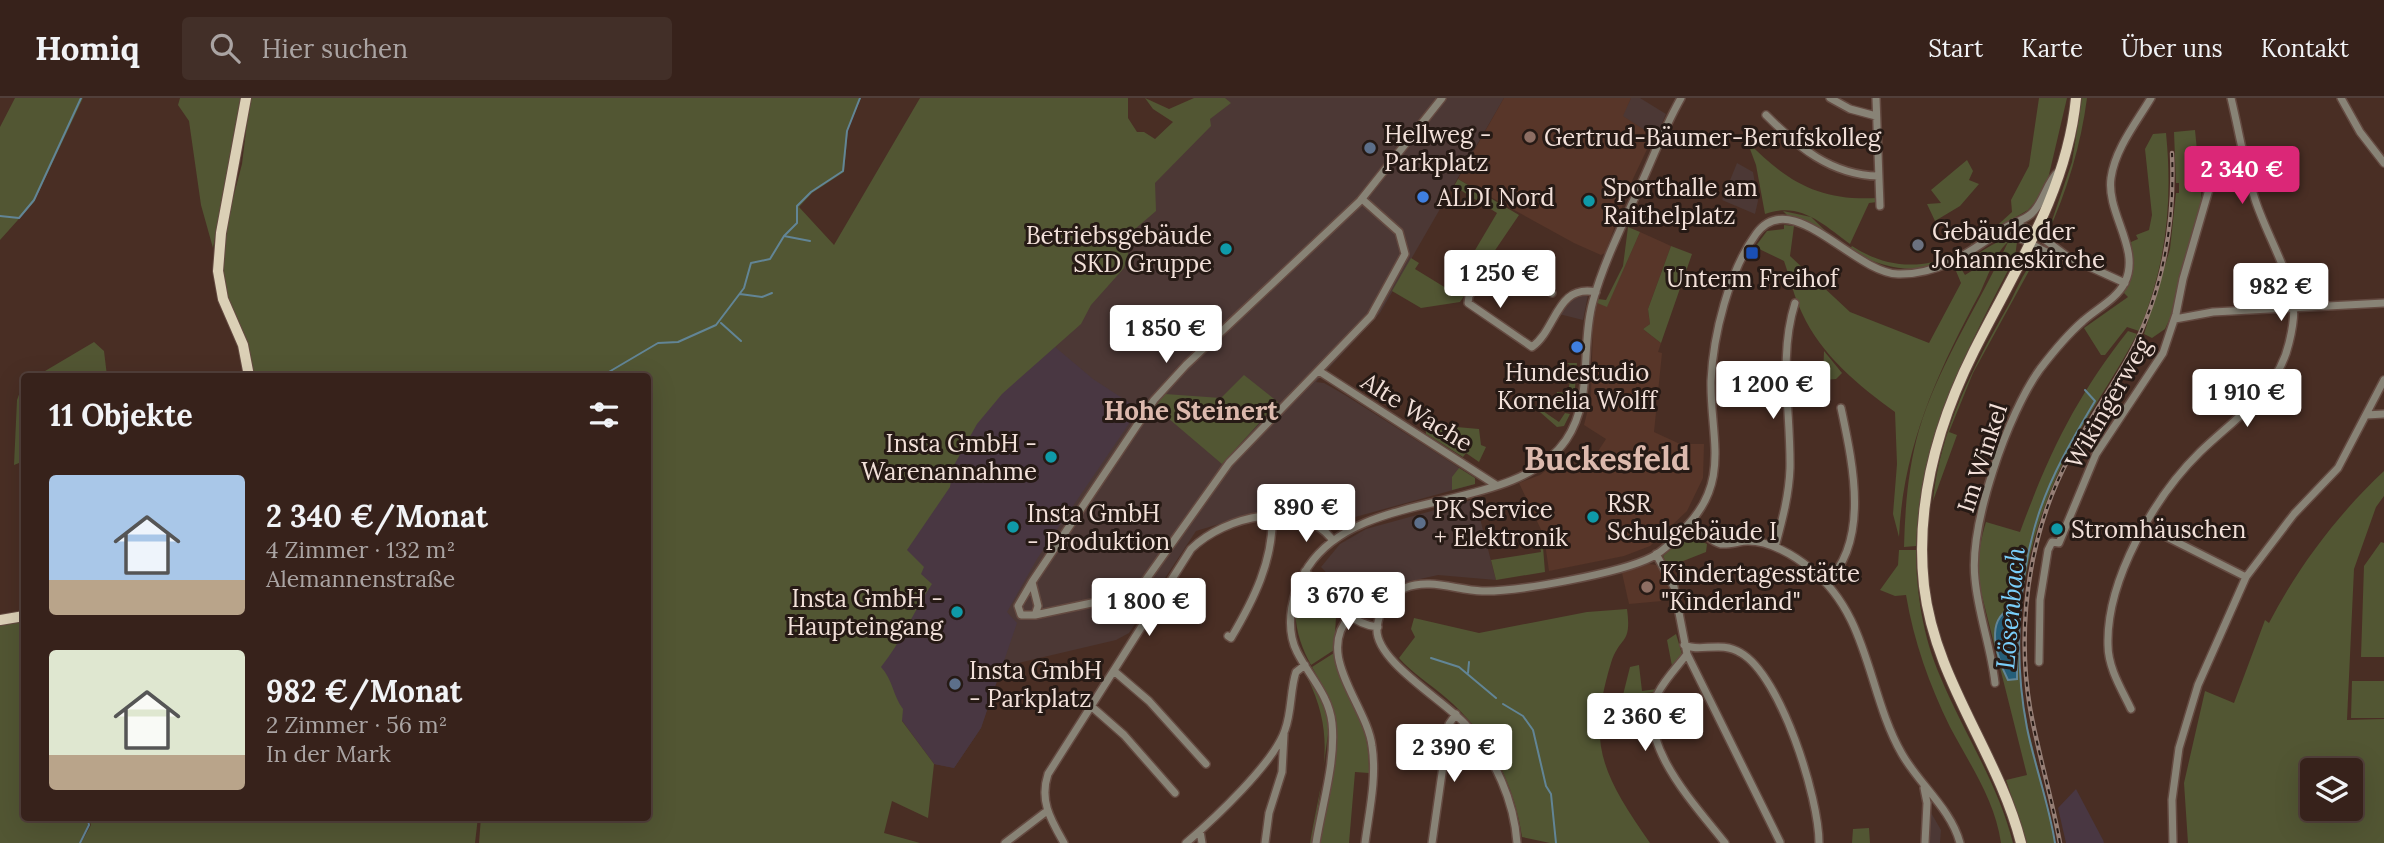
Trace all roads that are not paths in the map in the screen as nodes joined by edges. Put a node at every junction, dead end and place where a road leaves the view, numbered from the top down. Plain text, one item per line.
1 (246, 98) edge
2 (1442, 98) edge
3 (1681, 98) edge
4 (1830, 98) edge
5 (1875, 98) edge
6 (2076, 98) edge
7 (2151, 98) edge
8 (2231, 98) edge
9 (2341, 98) edge
10 (1766, 115) dead end
11 (1876, 116) junction
12 (2384, 163) edge
13 (2061, 170) junction
14 (1878, 176) junction
15 (2210, 186) dead end
16 (1362, 199) junction
17 (1880, 206) dead end
18 (2014, 223) junction
19 (1997, 234) junction
20 (2034, 238) junction
21 (2125, 283) junction
22 (1596, 292) junction
23 (1552, 293) dead end
24 (1795, 303) dead end
25 (2384, 303) edge
26 (2293, 308) junction
27 (2175, 319) junction
28 (1319, 371) junction
29 (248, 373) edge
30 (2384, 380) edge
31 (1840, 408) dead end
32 (2384, 414) edge
33 (2366, 415) junction
34 (1496, 485) junction
35 (1272, 515) junction
36 (1691, 523) junction
37 (2145, 526) junction
38 (1332, 539) junction
39 (1774, 547) junction
40 (1656, 554) junction
41 (1305, 571) junction
42 (2246, 577) junction
43 (1032, 582) junction
44 (1826, 583) junction
45 (1035, 615) junction
46 (1350, 616) junction
47 (21, 617) edge
48 (0, 621) edge
49 (1378, 627) junction
50 (1228, 636) dead end
51 (1687, 649) junction
52 (2039, 662) dead end
53 (1305, 665) junction
54 (1114, 671) junction
55 (1995, 683) dead end
56 (1091, 706) junction
57 (2131, 709) dead end
58 (1456, 714) junction
59 (1284, 734) junction
60 (1206, 764) dead end
61 (1924, 787) junction
62 (1175, 793) dead end
63 (1047, 811) junction
64 (1199, 831) junction
65 (1780, 842) edge
66 (1005, 843) edge
67 (1063, 843) edge
68 (1186, 843) edge
69 (1202, 843) edge
70 (1265, 843) edge
71 (1317, 843) edge
72 (1365, 843) edge
73 (1432, 843) edge
74 (1517, 843) edge
75 (1725, 843) edge
76 (1819, 843) edge
77 (1925, 843) edge
78 (1959, 843) edge
79 (2021, 843) edge
80 (2173, 843) edge

1 - 29 main road
2 - 16 street
3 - 22 street
4 - 11 street
5 - 11 street
6 - 13 main road
7 - 21 street
8 - 26 street
9 - 12 street
10 - 14 street
11 - 14 street
13 - 18 street
13 - 20 main road
14 - 17 street
15 - 27 street
16 - 28 street
16 - 43 street
18 - 19 street
18 - 20 street
19 - 20 street
19 - 36 street
20 - 21 street
20 - 79 main road
21 - 55 street, Im Winkel
22 - 23 street
22 - 34 street
24 - 39 street
25 - 26 street
26 - 27 street
26 - 37 street
27 - 52 street, Wikingerweg
28 - 34 street, Alte Wache
28 - 45 street
30 - 33 street
31 - 44 street
32 - 33 street
33 - 42 street
34 - 38 street
35 - 38 street
35 - 50 street
35 - 54 street
36 - 39 street
36 - 40 street
37 - 42 street
37 - 57 street
38 - 41 street
39 - 44 street
40 - 49 street
40 - 51 street
41 - 46 street
41 - 53 street
42 - 80 street
43 - 45 street
43 - 45 street
44 - 61 street
46 - 49 street
46 - 72 street
47 - 48 main road
49 - 58 street
51 - 65 street
51 - 75 street
51 - 76 street
53 - 59 street
53 - 71 street
54 - 56 street
54 - 60 street
56 - 62 street
56 - 63 street
58 - 73 street
58 - 74 street
59 - 64 street
59 - 70 street
61 - 77 street
61 - 78 street
63 - 66 street
63 - 67 street
64 - 68 street
64 - 69 street

